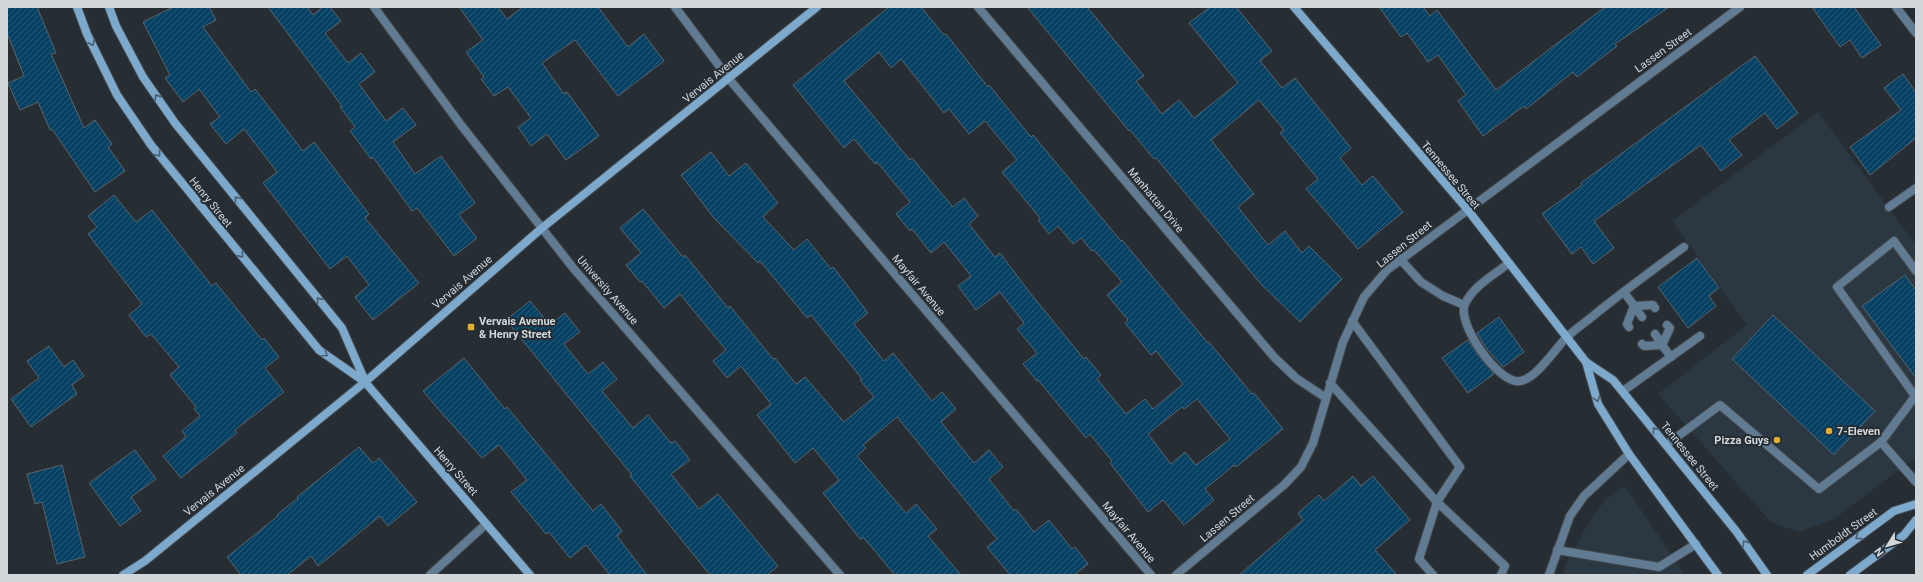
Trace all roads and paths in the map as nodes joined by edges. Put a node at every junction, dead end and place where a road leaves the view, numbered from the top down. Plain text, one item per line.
1 (77, 7) edge
2 (109, 7) edge
3 (374, 7) edge
4 (675, 7) edge
5 (817, 7) edge
6 (978, 7) edge
7 (1294, 7) edge
8 (1740, 7) edge
9 (1896, 7) edge
10 (1916, 34) edge
11 (729, 79) junction
12 (1916, 188) edge
13 (1889, 207) dead end
14 (1467, 209) junction
15 (542, 228) junction
16 (1684, 247) dead end
17 (1400, 259) junction
18 (1509, 263) junction
19 (1916, 272) edge
20 (1624, 292) junction
21 (1464, 305) junction
22 (1634, 306) junction
23 (1655, 308) dead end
24 (1642, 317) dead end
25 (1352, 321) junction
26 (1667, 325) dead end
27 (1629, 327) dead end
28 (1655, 334) dead end
29 (1700, 336) dead end
30 (1567, 338) junction
31 (1642, 344) dead end
32 (1662, 345) junction
33 (1671, 357) junction
34 (1586, 362) junction
35 (365, 382) junction
36 (1330, 382) junction
37 (1622, 391) junction
38 (1915, 396) edge
39 (1326, 398) junction
40 (1882, 442) junction
41 (1666, 445) junction
42 (1629, 454) junction
43 (1916, 482) edge
44 (1437, 502) junction
45 (1916, 504) edge
46 (1916, 520) edge
47 (486, 524) junction
48 (1696, 544) junction
49 (1557, 550) junction
50 (1660, 571) edge
51 (123, 575) edge
52 (430, 575) edge
53 (530, 575) edge
54 (840, 575) edge
55 (1151, 575) edge
56 (1176, 575) edge
57 (1434, 575) edge
58 (1501, 575) edge
59 (1549, 575) edge
60 (1718, 575) edge
61 (1767, 575) edge
62 (1807, 575) edge
63 (1850, 575) edge

1 -> 35 street, Henry Street
35 -> 2 street, Henry Street
3 - 15 street, University Avenue
4 - 11 street, Mayfair Avenue
5 - 11 street, Vervais Avenue
6 - 39 street, Manhattan Drive
7 - 14 street, Tennessee Street
8 - 14 street, Lassen Street
9 - 10 street
11 - 15 street, Vervais Avenue
11 - 55 street, Mayfair Avenue
12 - 13 street
14 - 17 street, Lassen Street
14 - 18 street, Tennessee Street
15 - 35 street, Vervais Avenue
15 - 54 street, University Avenue
16 - 20 street
17 - 21 street
17 - 25 street, Lassen Street
18 - 21 street
18 - 30 street, Tennessee Street
19 - 38 street
20 - 22 street
20 - 30 street
21 - 30 street
22 - 23 street
22 - 24 street
22 - 27 street
25 - 36 street, Lassen Street
25 - 44 street
26 - 32 street
28 - 32 street
29 - 33 street
30 - 34 street, Tennessee Street
31 - 32 street
32 - 33 street
33 - 37 street
34 - 37 street, Tennessee Street
34 -> 42 street, Tennessee Street
35 - 47 street, Henry Street
35 - 51 street, Vervais Avenue
36 - 39 street, Lassen Street
36 - 44 street
41 -> 37 street, Tennessee Street
38 - 40 street
39 - 56 street, Lassen Street
40 - 41 street
40 - 43 street
61 -> 41 street, Tennessee Street
42 - 48 street, Tennessee Street
42 - 49 street
44 - 57 street
44 - 58 street
45 -> 62 street, Humboldt Street
46 - 63 street
47 - 52 street
47 - 53 street, Henry Street
48 - 50 street
48 - 60 street, Tennessee Street
49 - 50 street
49 - 59 street

